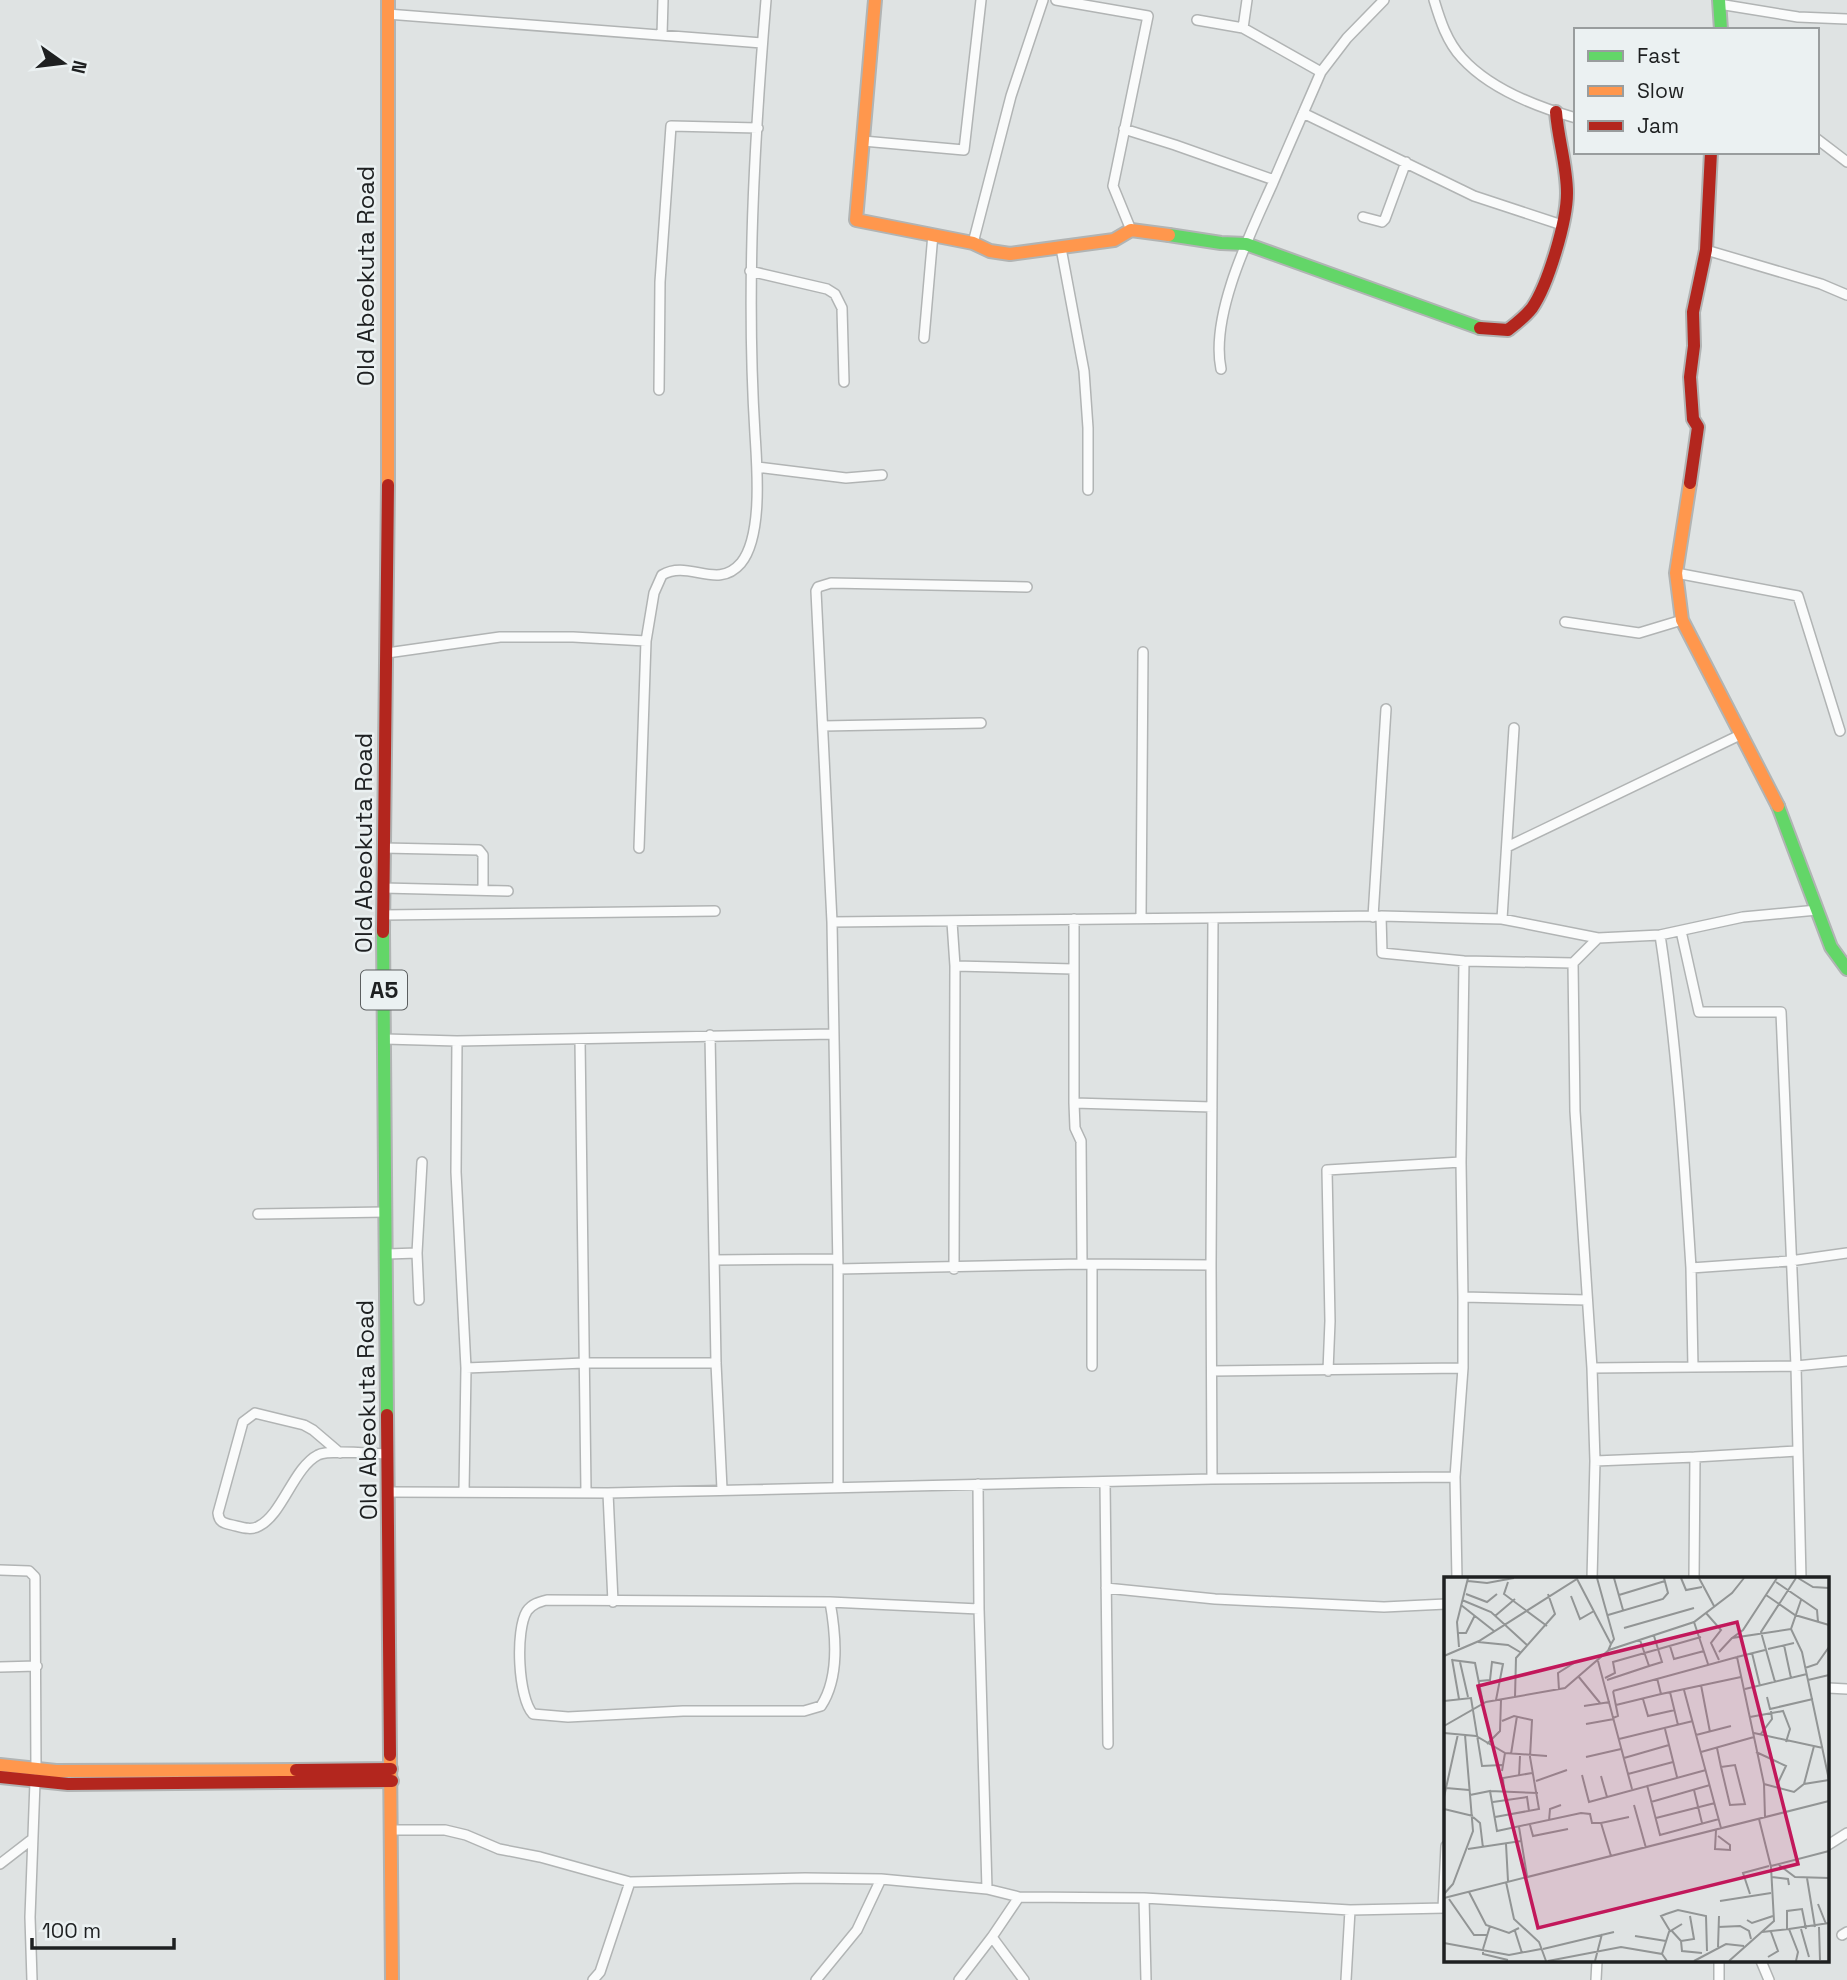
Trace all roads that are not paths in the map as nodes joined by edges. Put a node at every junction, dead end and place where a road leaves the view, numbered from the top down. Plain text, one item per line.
1 (388, 0) edge
2 (663, 0) edge
3 (766, 0) edge
4 (874, 0) edge
5 (981, 0) edge
6 (1043, 0) edge
7 (1056, 0) edge
8 (1247, 0) edge
9 (1384, 0) edge
10 (1434, 0) edge
11 (1719, 2) edge
12 (387, 14) junction
13 (1847, 19) edge
14 (1196, 20) dead end
15 (1721, 28) edge
16 (1243, 29) junction
17 (662, 35) junction
18 (762, 43) junction
19 (1321, 72) junction
20 (1556, 112) junction
21 (1303, 113) junction
22 (1574, 117) edge
23 (758, 128) junction
24 (1124, 129) junction
25 (1819, 140) edge
26 (863, 141) junction
27 (1711, 154) edge
28 (1406, 162) junction
29 (1847, 162) edge
30 (1274, 180) junction
31 (1363, 217) dead end
32 (1562, 225) junction
33 (1131, 230) junction
34 (933, 234) junction
35 (973, 243) junction
36 (1246, 244) junction
37 (1061, 248) junction
38 (1706, 250) junction
39 (750, 271) junction
40 (1847, 295) edge
41 (924, 338) dead end
42 (1221, 369) dead end
43 (844, 382) dead end
44 (659, 390) dead end
45 (757, 467) junction
46 (882, 475) dead end
47 (1088, 490) dead end
48 (1676, 573) junction
49 (1027, 587) dead end
50 (1682, 620) junction
51 (1565, 622) dead end
52 (646, 641) junction
53 (1143, 652) dead end
54 (387, 653) junction
55 (1386, 709) dead end
56 (981, 723) dead end
57 (823, 726) junction
58 (1514, 728) dead end
59 (1840, 731) dead end
60 (1742, 734) junction
61 (1507, 847) junction
62 (383, 848) junction
63 (639, 848) dead end
64 (383, 888) junction
65 (483, 890) junction
66 (508, 891) dead end
67 (1817, 910) junction
68 (715, 911) dead end
69 (383, 915) junction
70 (1377, 917) junction
71 (1141, 918) junction
72 (1074, 919) junction
73 (1213, 919) junction
74 (1502, 919) junction
75 (832, 922) junction
76 (952, 922) junction
77 (1681, 931) junction
78 (1660, 935) junction
79 (1598, 938) junction
80 (1464, 961) junction
81 (1573, 963) junction
82 (955, 966) junction
83 (1847, 969) edge
84 (1073, 970) junction
85 (834, 1034) junction
86 (710, 1035) junction
87 (385, 1039) junction
88 (580, 1040) junction
89 (457, 1041) junction
90 (1074, 1104) junction
91 (1212, 1107) junction
92 (422, 1162) dead end
93 (1461, 1162) junction
94 (386, 1212) junction
95 (258, 1214) dead end
96 (1847, 1252) edge
97 (418, 1253) junction
98 (387, 1254) junction
99 (714, 1260) junction
100 (1790, 1261) junction
101 (837, 1264) junction
102 (1087, 1265) junction
103 (1211, 1265) junction
104 (1691, 1268) junction
105 (954, 1269) junction
106 (1463, 1297) junction
107 (419, 1300) dead end
108 (1587, 1300) junction
109 (1847, 1361) edge
110 (584, 1363) junction
111 (716, 1363) junction
112 (1092, 1366) dead end
113 (1796, 1366) junction
114 (1693, 1367) junction
115 (466, 1368) junction
116 (1462, 1368) junction
117 (1592, 1368) junction
118 (1212, 1371) junction
119 (1328, 1371) junction
120 (1797, 1451) junction
121 (340, 1453) junction
122 (388, 1454) junction
123 (1695, 1457) junction
124 (1595, 1461) junction
125 (1455, 1477) junction
126 (1212, 1479) junction
127 (1105, 1482) junction
128 (978, 1484) junction
129 (838, 1487) junction
130 (722, 1489) junction
131 (464, 1491) junction
132 (586, 1491) junction
133 (389, 1492) junction
134 (608, 1493) junction
135 (0, 1570) edge
136 (1457, 1577) edge
137 (1592, 1577) edge
138 (1694, 1577) edge
139 (1801, 1577) edge
140 (1106, 1588) junction
141 (613, 1602) junction
142 (830, 1602) junction
143 (1444, 1604) edge
144 (979, 1609) junction
145 (37, 1666) junction
146 (0, 1667) edge
147 (1829, 1688) edge
148 (1847, 1689) edge
149 (1108, 1744) dead end
150 (0, 1765) edge
151 (392, 1775) junction
152 (36, 1776) junction
153 (0, 1777) edge
154 (392, 1830) junction
155 (1847, 1833) edge
156 (31, 1840) junction
157 (1829, 1844) edge
158 (0, 1864) edge
159 (881, 1879) junction
160 (630, 1882) junction
161 (987, 1889) junction
162 (1019, 1897) junction
163 (1144, 1898) junction
164 (1444, 1908) edge
165 (1350, 1910) junction
166 (992, 1937) junction
167 (1597, 1962) edge
168 (1718, 1962) edge
169 (1761, 1962) edge
170 (600, 1972) junction
171 (32, 1980) edge
172 (392, 1980) edge
173 (593, 1980) edge
174 (609, 1980) edge
175 (816, 1980) edge
176 (959, 1980) edge
177 (1024, 1980) edge
178 (1146, 1980) edge
179 (1346, 1980) edge
180 (1596, 1980) edge
181 (1719, 1980) edge
182 (1769, 1980) edge

1 - 12 main road, Old Abeokuta Road / A5
2 - 17 street
3 - 18 street
4 - 26 main road
5 - 26 street
6 - 35 street
7 - 24 street
8 - 16 street
9 - 19 street
10 - 20 street
11 - 13 street
11 - 15 main road
12 - 17 street
12 - 54 main road, Old Abeokuta Road / A5
14 - 16 street
16 - 19 street
17 - 18 street
18 - 23 street
19 - 21 street
20 - 22 street
20 - 32 main road
21 - 28 street
21 - 30 street
23 - 39 street
23 - 44 street
24 - 30 street
24 - 33 street
25 - 29 street
26 - 34 main road
27 - 38 main road
28 - 31 street
28 - 32 street
30 - 36 street
32 - 36 main road
33 - 36 main road
33 - 37 main road
34 - 35 main road
34 - 41 street
35 - 37 main road
36 - 42 street
37 - 47 street
38 - 40 street
38 - 48 main road
39 - 43 street
39 - 45 street
45 - 46 street
45 - 52 street
48 - 50 main road
48 - 59 street
49 - 57 street
50 - 51 street
50 - 60 main road
52 - 54 street
52 - 63 street
53 - 71 street
54 - 62 main road, Old Abeokuta Road / A5
55 - 70 street
56 - 57 street
57 - 75 street
58 - 61 street
60 - 61 street
60 - 67 main road
61 - 74 street
62 - 64 main road, Old Abeokuta Road / A5
62 - 65 street
64 - 65 street
64 - 69 main road, Old Abeokuta Road / A5
65 - 66 street
67 - 77 street
67 - 83 main road
68 - 69 street
69 - 87 main road, Old Abeokuta Road / A5
70 - 73 street
70 - 74 street
70 - 80 street
71 - 72 street
71 - 73 street
72 - 76 street
72 - 84 street
73 - 91 street
74 - 79 street
75 - 76 street
75 - 85 street
76 - 82 street
77 - 78 street
77 - 100 street
78 - 79 street
78 - 104 street
79 - 81 street
80 - 81 street
80 - 93 street
81 - 108 street
82 - 84 street
82 - 105 street
84 - 90 street
85 - 86 street
85 - 101 street
86 - 88 street
86 - 99 street
87 - 89 street
87 - 94 main road, Old Abeokuta Road / A5
88 - 89 street
88 - 110 street
89 - 115 street
90 - 91 street
90 - 102 street
91 - 103 street
92 - 97 street
93 - 106 street
93 - 119 street
94 - 95 street
94 - 98 main road, Old Abeokuta Road / A5
96 - 100 street
97 - 98 street
97 - 107 street
98 - 122 main road, Old Abeokuta Road / A5
99 - 101 street
99 - 111 street
100 - 104 street
100 - 113 street
101 - 105 street
101 - 129 street
102 - 103 street
102 - 105 street
102 - 112 street
103 - 118 street
104 - 114 street
106 - 108 street
106 - 116 street
108 - 117 street
109 - 113 street
110 - 111 street
110 - 115 street
110 - 132 street
111 - 130 street
113 - 114 street
113 - 120 street
114 - 117 street
115 - 131 street
116 - 119 street
116 - 125 street
117 - 124 street
118 - 119 street
118 - 126 street
120 - 123 street
120 - 139 street
121 - 121 street
121 - 122 street
122 - 133 main road, Old Abeokuta Road / A5
123 - 124 street
123 - 138 street
124 - 137 street
125 - 126 street
125 - 136 street
126 - 127 street
127 - 128 street
127 - 140 street
128 - 129 street
128 - 144 street
129 - 130 street
130 - 134 street
131 - 132 street
131 - 133 street
132 - 134 street
133 - 151 main road, Old Abeokuta Road / A5
134 - 141 street
135 - 145 street
140 - 143 street
140 - 149 street
141 - 142 street
141 - 142 street
142 - 144 street
144 - 161 street
145 - 146 street
145 - 152 street
147 - 148 street
150 - 152 main road
151 - 152 main road
151 - 154 main road, Old Abeokuta Road / A5
152 - 153 main road
152 - 156 street
154 - 160 street
154 - 172 main road, Old Abeokuta Road / A5
155 - 157 street
156 - 158 street
156 - 171 street
159 - 160 street
159 - 161 street
159 - 175 street
160 - 170 street
161 - 162 street
162 - 163 street
162 - 166 street
163 - 165 street
163 - 178 street
164 - 165 street
165 - 179 street
166 - 176 street
166 - 177 street
167 - 180 street
168 - 181 street
169 - 182 street
170 - 173 street
170 - 174 street

